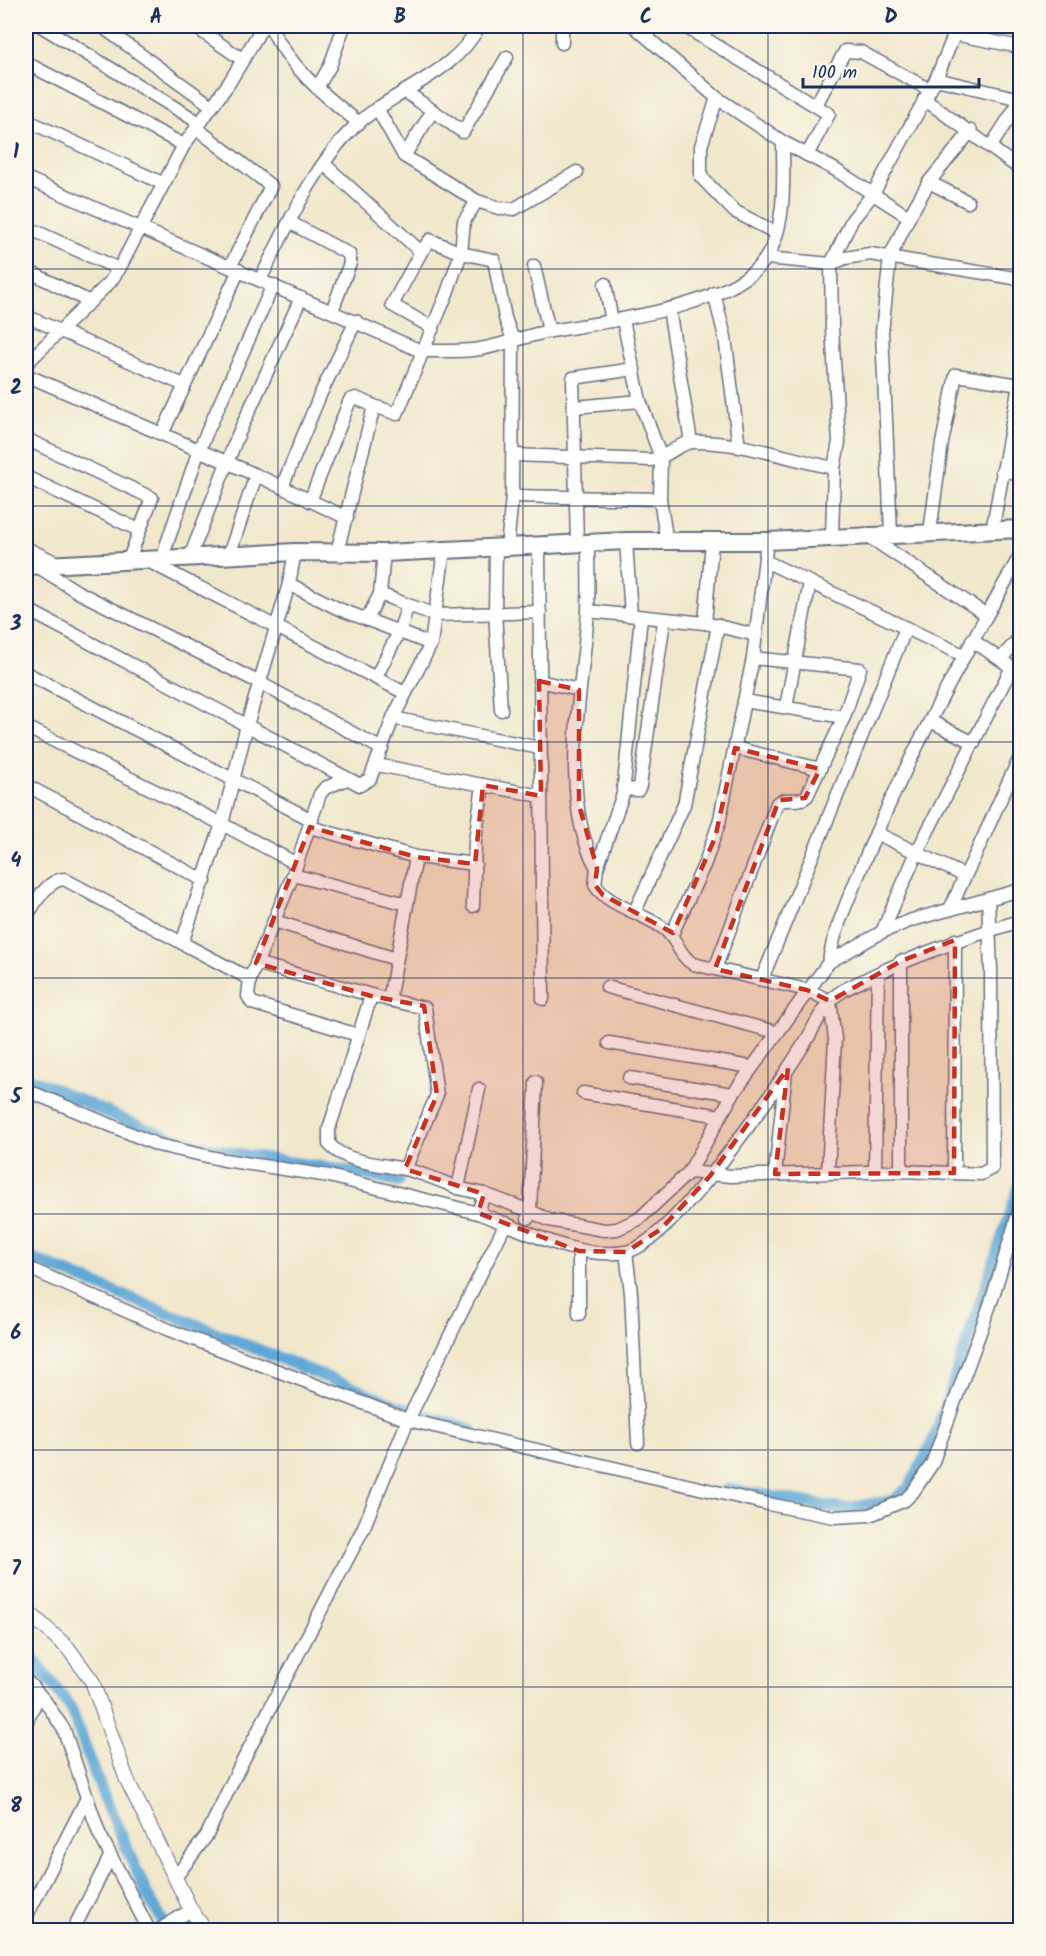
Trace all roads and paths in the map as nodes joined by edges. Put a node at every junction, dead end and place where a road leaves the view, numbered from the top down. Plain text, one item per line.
1 (41, 26) edge
2 (101, 26) edge
3 (194, 26) edge
4 (263, 26) edge
5 (270, 26) edge
6 (344, 26) edge
7 (479, 26) edge
8 (562, 26) edge
9 (634, 26) edge
10 (684, 26) edge
11 (956, 30) edge
12 (562, 43) dead end
13 (1020, 47) edge
14 (507, 57) dead end
15 (243, 60) junction
16 (26, 63) edge
17 (317, 88) junction
18 (930, 90) junction
19 (406, 92) junction
20 (717, 98) junction
21 (1020, 100) edge
22 (816, 105) junction
23 (212, 106) junction
24 (377, 108) junction
25 (432, 112) junction
26 (26, 120) edge
27 (358, 123) junction
28 (198, 126) junction
29 (971, 131) junction
30 (783, 142) junction
31 (184, 145) junction
32 (991, 146) junction
33 (807, 155) junction
34 (404, 156) junction
35 (324, 164) junction
36 (1020, 169) edge
37 (577, 172) dead end
38 (26, 178) edge
39 (929, 182) junction
40 (162, 183) junction
41 (873, 194) junction
42 (477, 201) junction
43 (968, 202) dead end
44 (909, 217) junction
45 (289, 222) junction
46 (26, 227) edge
47 (141, 229) junction
48 (776, 233) junction
49 (421, 252) junction
50 (461, 253) junction
51 (890, 256) junction
52 (766, 258) junction
53 (831, 264) junction
54 (534, 266) dead end
55 (234, 268) junction
56 (119, 269) junction
57 (26, 270) edge
58 (1020, 279) edge
59 (266, 282) junction
60 (605, 284) dead end
61 (714, 293) junction
62 (301, 297) junction
63 (90, 302) junction
64 (669, 309) junction
65 (332, 311) junction
66 (26, 315) edge
67 (356, 321) junction
68 (617, 321) junction
69 (433, 328) junction
70 (60, 330) junction
71 (549, 331) junction
72 (513, 340) junction
73 (422, 351) junction
74 (26, 364) edge
75 (634, 369) junction
76 (26, 375) edge
77 (184, 385) junction
78 (1019, 385) edge
79 (640, 401) junction
80 (374, 406) junction
81 (575, 408) junction
82 (162, 434) junction
83 (26, 439) edge
84 (691, 442) junction
85 (739, 447) junction
86 (199, 450) junction
87 (513, 455) junction
88 (576, 456) junction
89 (661, 458) junction
90 (226, 463) junction
91 (834, 468) junction
92 (1002, 471) junction
93 (1020, 473) edge
94 (256, 475) junction
95 (26, 477) edge
96 (282, 487) junction
97 (512, 496) junction
98 (574, 499) junction
99 (660, 499) junction
100 (310, 501) junction
101 (347, 518) junction
102 (1020, 528) edge
103 (139, 530) junction
104 (992, 531) junction
105 (930, 532) junction
106 (891, 533) junction
107 (867, 536) junction
108 (832, 538) junction
109 (627, 541) junction
110 (767, 541) junction
111 (712, 542) junction
112 (583, 543) junction
113 (667, 543) junction
114 (539, 546) junction
115 (26, 548) edge
116 (501, 548) junction
117 (444, 550) junction
118 (295, 552) junction
119 (337, 552) junction
120 (384, 553) junction
121 (229, 555) junction
122 (1020, 556) edge
123 (190, 557) junction
124 (162, 558) junction
125 (136, 559) junction
126 (765, 561) junction
127 (60, 564) junction
128 (30, 566) edge
129 (810, 582) junction
130 (289, 584) junction
131 (380, 594) junction
132 (408, 605) junction
133 (26, 609) edge
134 (495, 612) junction
135 (540, 612) junction
136 (588, 612) junction
137 (436, 615) junction
138 (985, 615) junction
139 (636, 616) junction
140 (367, 619) junction
141 (664, 621) junction
142 (705, 623) junction
143 (718, 625) junction
144 (276, 628) junction
145 (906, 628) junction
146 (399, 632) junction
147 (756, 635) junction
148 (1020, 637) edge
149 (972, 640) junction
150 (431, 644) junction
151 (963, 654) junction
152 (753, 658) junction
153 (1001, 659) junction
154 (793, 661) junction
155 (1016, 670) edge
156 (26, 673) edge
157 (376, 677) junction
158 (538, 681) junction
159 (260, 683) junction
160 (579, 690) junction
161 (405, 693) junction
162 (744, 701) junction
163 (786, 707) junction
164 (501, 710) dead end
165 (844, 717) junction
166 (393, 718) junction
167 (930, 721) junction
168 (247, 726) junction
169 (26, 727) edge
170 (974, 743) junction
171 (540, 748) junction
172 (735, 748) junction
173 (382, 749) junction
174 (1020, 758) edge
175 (377, 765) junction
176 (820, 769) junction
177 (347, 779) junction
178 (235, 780) junction
179 (26, 785) edge
180 (483, 785) junction
181 (623, 789) junction
182 (541, 796) junction
183 (222, 824) junction
184 (311, 824) junction
185 (876, 833) junction
186 (917, 852) junction
187 (416, 857) junction
188 (475, 864) junction
189 (597, 868) junction
190 (295, 870) junction
191 (965, 876) junction
192 (205, 881) junction
193 (1020, 890) edge
194 (988, 899) junction
195 (29, 903) edge
196 (407, 904) junction
197 (473, 906) dead end
198 (951, 908) junction
199 (635, 912) junction
200 (26, 918) edge
201 (274, 921) junction
202 (1020, 921) edge
203 (990, 930) junction
204 (882, 933) junction
205 (671, 936) junction
206 (956, 940) junction
207 (182, 943) junction
208 (396, 959) junction
209 (901, 961) junction
210 (829, 962) junction
211 (256, 963) junction
212 (715, 969) junction
213 (878, 974) junction
214 (250, 979) junction
215 (762, 979) junction
216 (607, 987) dead end
217 (807, 990) junction
218 (371, 996) junction
219 (543, 999) dead end
220 (389, 1000) junction
221 (830, 1001) junction
222 (776, 1032) junction
223 (358, 1035) junction
224 (609, 1043) dead end
225 (751, 1067) junction
226 (786, 1071) junction
227 (629, 1078) dead end
228 (536, 1082) dead end
229 (479, 1089) dead end
230 (26, 1090) edge
231 (583, 1093) dead end
232 (733, 1094) junction
233 (720, 1116) junction
234 (405, 1169) junction
235 (901, 1171) junction
236 (689, 1172) junction
237 (828, 1172) junction
238 (875, 1172) junction
239 (954, 1173) junction
240 (775, 1174) junction
241 (710, 1176) junction
242 (458, 1188) junction
243 (484, 1194) junction
244 (1020, 1208) edge
245 (530, 1211) junction
246 (478, 1213) junction
247 (506, 1223) junction
248 (525, 1230) junction
249 (579, 1251) junction
250 (626, 1252) junction
251 (26, 1267) edge
252 (579, 1314) dead end
253 (411, 1414) junction
254 (638, 1443) dead end
255 (26, 1610) edge
256 (26, 1680) edge
257 (39, 1695) junction
258 (26, 1723) edge
259 (87, 1798) junction
260 (110, 1857) junction
261 (175, 1878) junction
262 (191, 1910) junction
263 (26, 1917) edge
264 (73, 1930) edge
265 (149, 1930) edge
266 (159, 1930) edge
267 (205, 1930) edge

1 - 28 street
2 - 23 street
3 - 15 street
4 - 15 street
5 - 17 street
6 - 17 street
7 - 19 street
8 - 12 street
9 - 20 street
10 - 22 street
11 - 13 street
11 - 18 street
14 - 25 street
15 - 23 street
16 - 31 street
17 - 27 street
18 - 21 street
18 - 22 street
18 - 29 street
18 - 41 street
19 - 24 street
19 - 25 street
20 - 30 street
20 - 48 street
21 - 32 street
22 - 33 street
23 - 28 street
24 - 27 street
24 - 34 street
25 - 34 street
26 - 40 street
27 - 35 street
28 - 31 street
28 - 55 street
29 - 32 street
29 - 39 street
30 - 33 street
30 - 48 street
31 - 40 street
32 - 36 street
33 - 41 street
34 - 42 street
35 - 45 street
35 - 49 street
37 - 42 street
38 - 47 street
39 - 43 street
39 - 44 street
40 - 47 street
41 - 44 street
41 - 53 street
42 - 50 street
44 - 51 street
45 - 59 street
45 - 65 street
46 - 56 street
47 - 55 street
47 - 56 street
48 - 52 street
49 - 50 street
49 - 69 street
50 - 69 street
50 - 72 street
51 - 53 street
51 - 58 street
51 - 106 street
52 - 53 street
52 - 61 street
53 - 91 street
54 - 71 street
55 - 59 street
55 - 77 street
56 - 63 street
57 - 63 street
59 - 62 street
59 - 86 street
60 - 68 street
61 - 64 street
61 - 85 street
62 - 65 street
62 - 90 street
63 - 70 street
64 - 68 street
64 - 84 street
65 - 67 street
66 - 70 street
67 - 73 street
67 - 96 street
68 - 71 street
68 - 75 street
69 - 73 street
70 - 74 street
70 - 77 street
71 - 72 street
72 - 73 street
72 - 87 street
73 - 80 street
75 - 79 street
75 - 81 street
76 - 82 street
77 - 82 street
78 - 92 street
78 - 105 street
79 - 81 street
79 - 89 street
80 - 100 street
80 - 101 street
81 - 88 street
82 - 86 street
83 - 103 street
84 - 85 street
84 - 89 street
85 - 91 street
86 - 90 street
86 - 124 street
87 - 88 street
87 - 97 street
88 - 89 street
88 - 98 street
89 - 99 street
90 - 94 street
90 - 123 street
91 - 108 street
92 - 93 street
92 - 104 street
94 - 96 street
94 - 121 street
95 - 103 street
96 - 100 street
97 - 98 street
97 - 116 street
98 - 99 street
98 - 112 street
99 - 113 street
100 - 101 street
101 - 119 street
102 - 104 main road
103 - 125 street
104 - 105 main road
105 - 106 main road
106 - 107 main road
107 - 108 main road
107 - 138 street
108 - 110 main road
109 - 112 main road
109 - 113 main road
109 - 139 street
110 - 111 main road
110 - 126 street
111 - 113 main road
111 - 142 street
112 - 114 main road
112 - 136 street
114 - 116 main road
114 - 135 street
115 - 127 street
116 - 117 main road
116 - 134 street
117 - 120 main road
117 - 137 street
118 - 119 main road
118 - 121 main road
118 - 130 street
119 - 120 main road
120 - 131 street
121 - 123 main road
122 - 138 street
123 - 124 main road
124 - 125 main road
125 - 127 main road
125 - 144 street
126 - 129 street
126 - 147 street
127 - 128 main road
128 - 159 street
129 - 145 street
129 - 154 street
130 - 140 street
130 - 144 street
131 - 132 street
131 - 140 street
132 - 137 street
132 - 146 street
133 - 168 street
134 - 135 street
134 - 137 street
134 - 164 street
135 - 158 street
136 - 139 street
136 - 160 street
137 - 150 street
138 - 149 street
139 - 141 street
139 - 181 street
140 - 146 street
141 - 142 street
141 - 181 street
142 - 143 street
143 - 147 street
143 - 199 street
144 - 157 street
144 - 159 street
145 - 151 street
145 - 215 street
146 - 150 street
146 - 157 street
147 - 152 street
148 - 153 street
149 - 151 street
149 - 153 street
150 - 161 street
151 - 167 street
152 - 154 street
152 - 162 street
153 - 155 street
154 - 163 street
154 - 165 street
155 - 170 street
156 - 178 street
157 - 161 street
158 - 160 street
158 - 171 street
159 - 168 street
159 - 173 street
160 - 189 street
161 - 166 street
162 - 163 street
162 - 172 street
163 - 165 street
165 - 176 street
166 - 171 street
166 - 173 street
167 - 170 street
167 - 185 street
168 - 177 street
168 - 178 street
169 - 183 street
170 - 186 street
171 - 182 street
172 - 176 street
172 - 205 street
173 - 175 street
174 - 191 street
175 - 177 street
175 - 180 street
176 - 212 street
177 - 184 street
178 - 183 street
178 - 184 street
179 - 192 street
180 - 182 street
180 - 188 street
181 - 189 street
182 - 219 street
183 - 190 street
183 - 192 street
184 - 187 street
184 - 190 street
185 - 186 street
185 - 210 street
186 - 191 street
186 - 204 street
187 - 188 street
187 - 196 street
188 - 197 street
189 - 199 street
190 - 196 street
190 - 201 street
191 - 198 street
192 - 207 street
193 - 194 street
194 - 198 street
194 - 203 street
195 - 200 street
195 - 207 street
196 - 208 street
198 - 204 street
199 - 205 street
201 - 208 street
201 - 211 street
202 - 203 street
203 - 206 street
203 - 239 street
204 - 210 street
205 - 212 street
206 - 209 street
206 - 239 street
207 - 214 street
208 - 220 street
209 - 213 street
209 - 235 street
210 - 217 street
211 - 214 street
211 - 218 street
212 - 215 street
213 - 221 street
213 - 238 street
214 - 223 street
215 - 217 street
216 - 222 street
217 - 221 street
217 - 222 street
218 - 220 street
218 - 223 street
220 - 234 street
221 - 226 street
221 - 237 street
222 - 225 street
223 - 234 street
224 - 225 street
225 - 232 street
226 - 240 street
226 - 241 street
227 - 232 street
228 - 245 street
229 - 242 street
230 - 246 street
231 - 233 street
232 - 233 street
233 - 236 street
234 - 242 street
235 - 238 street
235 - 239 street
236 - 241 street
236 - 245 street
237 - 238 street
237 - 240 street
240 - 241 street
241 - 250 street
242 - 243 street
243 - 245 street
243 - 246 street
244 - 253 street
245 - 248 street
246 - 247 street
247 - 248 street
247 - 253 street
248 - 249 street
249 - 250 street
249 - 252 street
250 - 254 street
251 - 253 street
253 - 261 street
255 - 261 street
256 - 257 street
257 - 258 street
257 - 259 street
259 - 260 street
259 - 263 street
260 - 264 street
260 - 265 street
261 - 262 street
262 - 266 street
262 - 267 street

